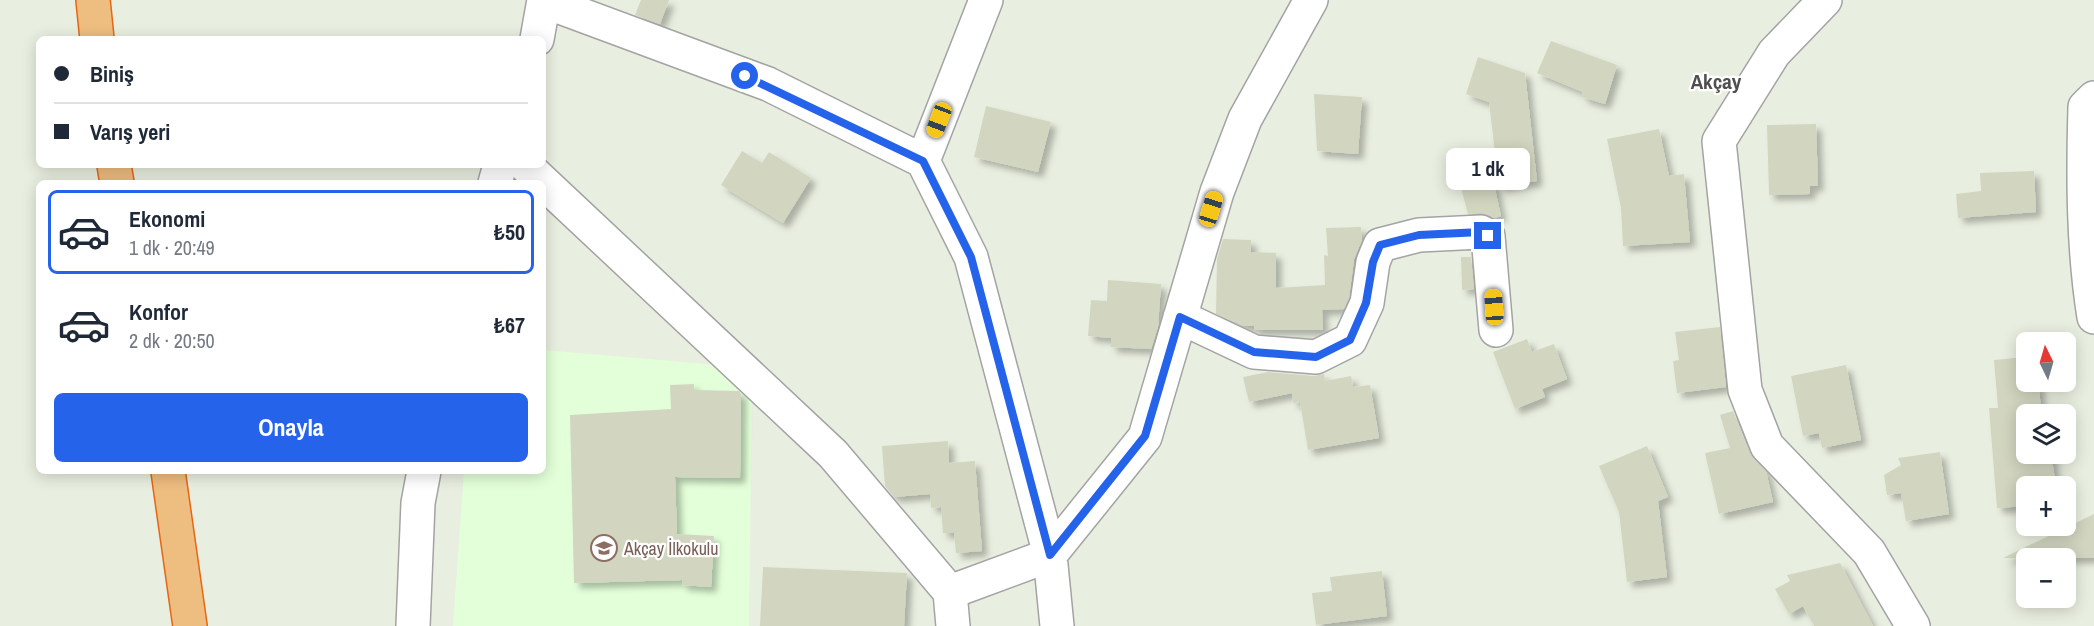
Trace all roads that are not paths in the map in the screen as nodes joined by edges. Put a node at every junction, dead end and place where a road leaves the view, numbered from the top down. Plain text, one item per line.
1 (93, 0) edge
2 (986, 0) edge
3 (1311, 0) edge
4 (1825, 0) edge
5 (544, 1) edge
6 (97, 36) edge
7 (538, 36) edge
8 (2094, 98) edge
9 (923, 161) junction
10 (528, 168) edge
11 (541, 180) edge
12 (546, 185) edge
13 (1180, 317) junction
14 (2094, 317) edge
15 (1496, 330) dead end
16 (168, 474) edge
17 (423, 474) edge
18 (1050, 555) junction
19 (950, 592) junction
20 (190, 626) edge
21 (413, 626) edge
22 (953, 626) edge
23 (1057, 626) edge
24 (1913, 626) edge

1 - 6 highway
2 - 9 street
3 - 13 street
4 - 24 street
5 - 7 street
5 - 9 street
8 - 14 street
9 - 18 street
10 - 11 street
12 - 19 street
13 - 15 street
13 - 18 street
16 - 20 highway
17 - 21 street
18 - 19 street
18 - 23 street
19 - 22 street

